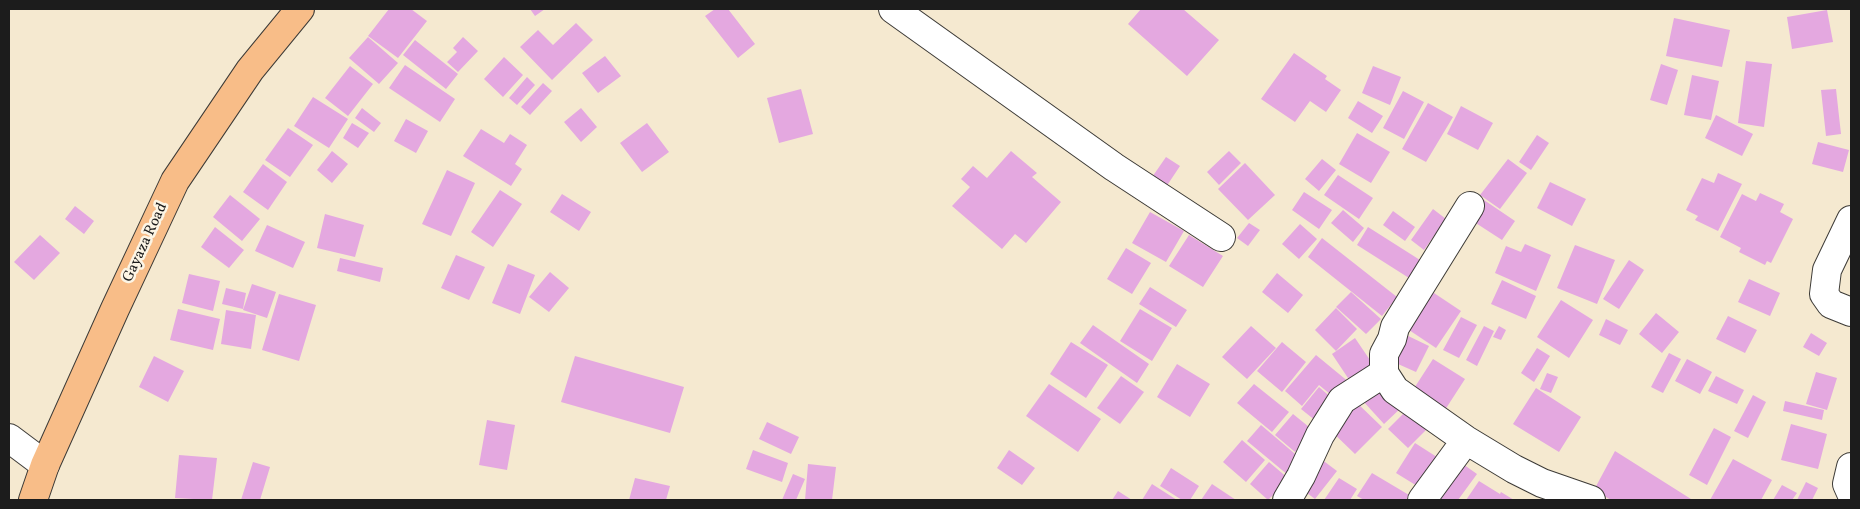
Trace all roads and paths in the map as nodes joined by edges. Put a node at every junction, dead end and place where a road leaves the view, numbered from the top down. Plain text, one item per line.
1 (300, 9) edge
2 (893, 9) edge
3 (1470, 206) dead end
4 (1851, 220) edge
5 (1221, 237) dead end
6 (1851, 312) edge
7 (1384, 373) junction
8 (9, 438) edge
9 (1466, 440) junction
10 (45, 466) junction
11 (1851, 467) edge
12 (1851, 493) edge
13 (34, 500) edge
14 (1287, 500) edge
15 (1422, 500) edge
16 (1591, 500) edge

1 - 10 main road, Gayaza Road
2 - 5 street
3 - 7 street
4 - 6 street
7 - 9 street
7 - 14 street
8 - 10 street
9 - 15 street
9 - 16 street
10 - 13 main road, Gayaza Road
11 - 12 street

